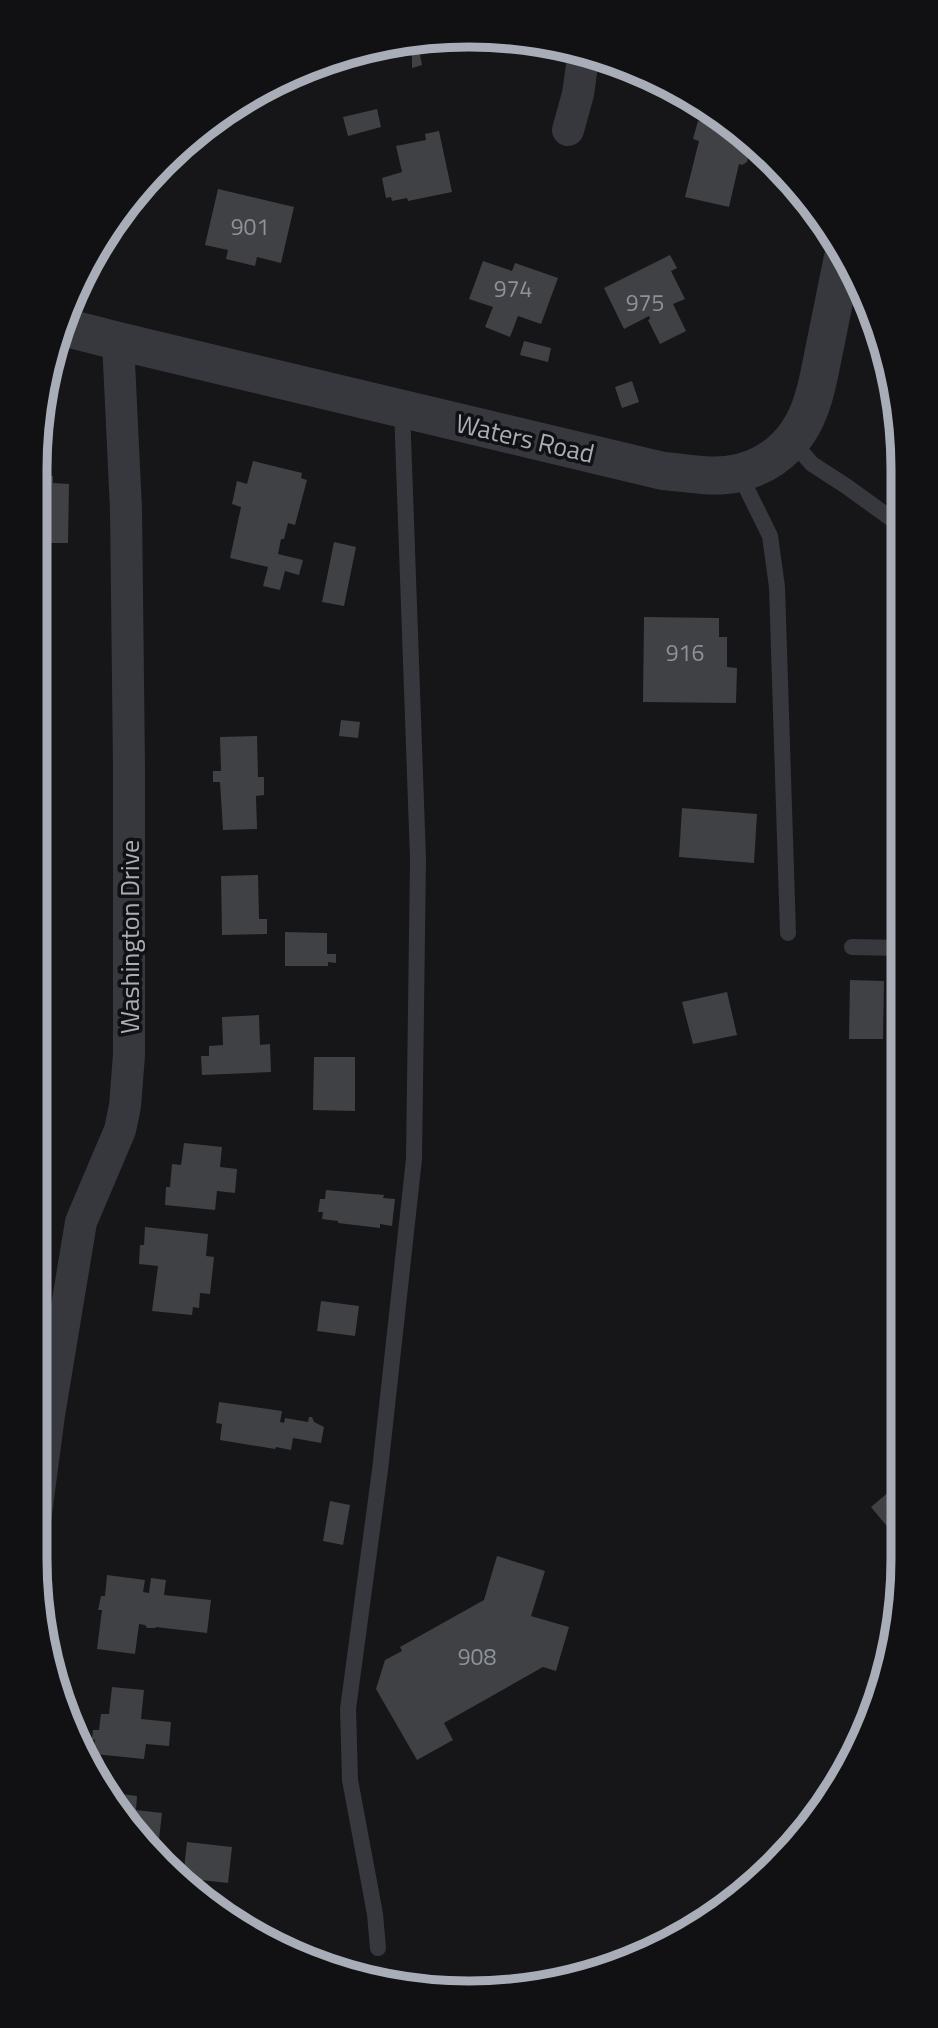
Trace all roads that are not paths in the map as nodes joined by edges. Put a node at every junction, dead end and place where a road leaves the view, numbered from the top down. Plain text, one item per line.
1 (582, 63) edge
2 (568, 130) dead end
3 (840, 270) edge
4 (71, 329) edge
5 (118, 341) junction
6 (402, 409) junction
7 (791, 440) junction
8 (739, 473) junction
9 (891, 518) edge
10 (788, 933) dead end
11 (852, 947) dead end
12 (891, 948) edge
13 (47, 1430) edge
14 (378, 1948) dead end

1 - 2 street
3 - 7 street, Waters Road
4 - 5 street, Waters Road
5 - 6 street, Waters Road
5 - 13 street, Washington Drive
6 - 8 street, Waters Road
6 - 14 lane
7 - 8 street, Waters Road
7 - 9 lane
8 - 10 lane
11 - 12 lane

